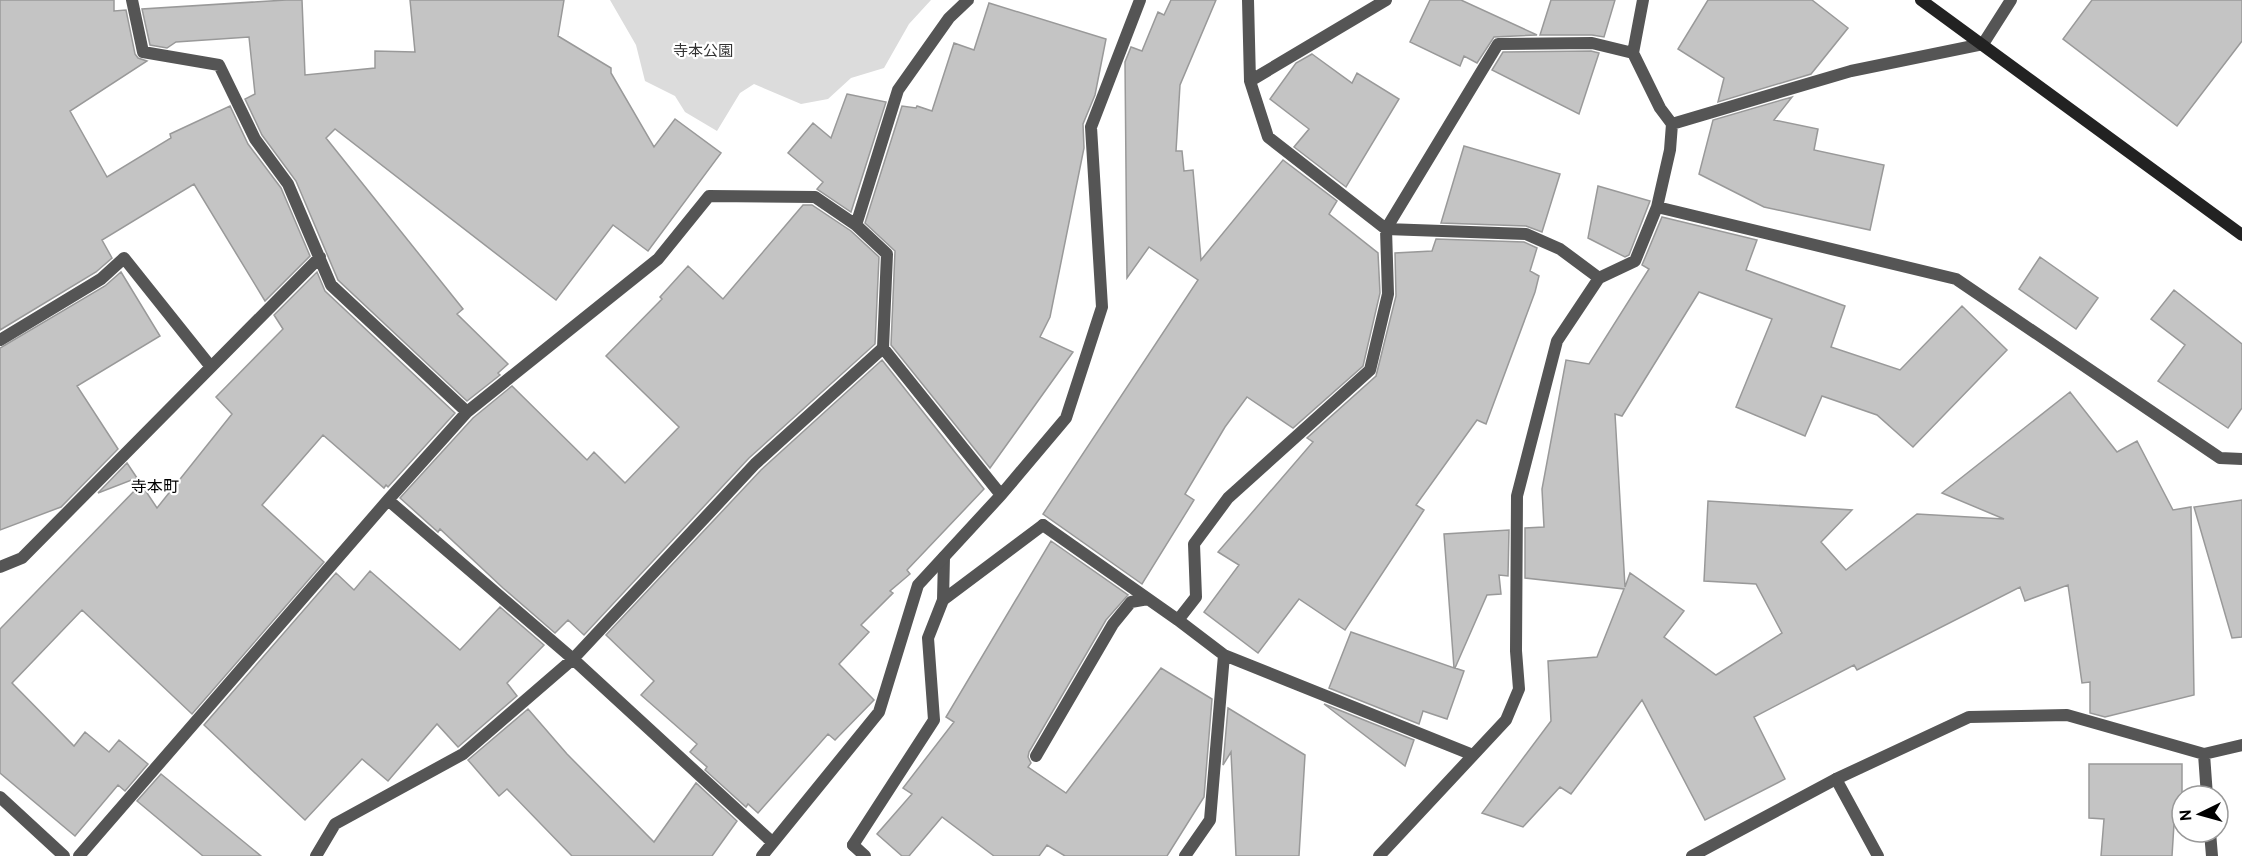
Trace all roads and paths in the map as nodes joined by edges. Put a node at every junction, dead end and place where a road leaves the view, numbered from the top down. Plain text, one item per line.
1 (132, 0) edge
2 (968, 0) edge
3 (1140, 0) edge
4 (1248, 0) edge
5 (1386, 0) edge
6 (1643, 0) edge
7 (1921, 0) edge
8 (2011, 0) edge
9 (1983, 44) junction
10 (1633, 53) junction
11 (1251, 81) junction
12 (1672, 124) junction
13 (1657, 207) junction
14 (856, 225) junction
15 (1386, 229) junction
16 (2242, 235) edge
17 (320, 257) junction
18 (1599, 278) junction
19 (0, 340) edge
20 (883, 348) junction
21 (211, 367) junction
22 (467, 411) junction
23 (2242, 459) edge
24 (1001, 495) junction
25 (388, 500) junction
26 (944, 557) junction
27 (0, 567) edge
28 (1148, 599) junction
29 (944, 600) junction
30 (1178, 620) junction
31 (1224, 655) junction
32 (573, 659) junction
33 (2242, 745) edge
34 (2204, 754) junction
35 (1473, 755) junction
36 (1036, 756) dead end
37 (1836, 779) junction
38 (2206, 784) edge
39 (0, 797) edge
40 (772, 842) junction
41 (64, 856) edge
42 (79, 856) edge
43 (316, 856) edge
44 (762, 856) edge
45 (865, 856) edge
46 (1185, 856) edge
47 (1379, 856) edge
48 (1692, 856) edge
49 (1878, 856) edge

1 - 17 street
2 - 14 street
3 - 24 street
4 - 11 street
5 - 11 street
6 - 10 street
7 - 9 street
8 - 9 street
9 - 12 street
9 - 16 street
10 - 12 street
10 - 15 street
11 - 15 street
12 - 13 street
13 - 18 street
13 - 23 street
14 - 20 street
14 - 22 street
15 - 18 street
15 - 30 street
17 - 21 street
17 - 22 street
18 - 35 street
19 - 21 street
20 - 24 street
20 - 32 street
21 - 27 street
22 - 25 street
24 - 26 street
25 - 32 street
25 - 42 street
26 - 29 street
26 - 40 street
28 - 29 street
28 - 30 street
28 - 36 street
29 - 45 street
30 - 31 street
31 - 35 street
31 - 46 street
32 - 40 street
32 - 43 street
33 - 34 street
34 - 37 street
34 - 38 street
35 - 47 street
37 - 48 street
37 - 49 street
39 - 41 street
40 - 44 street

